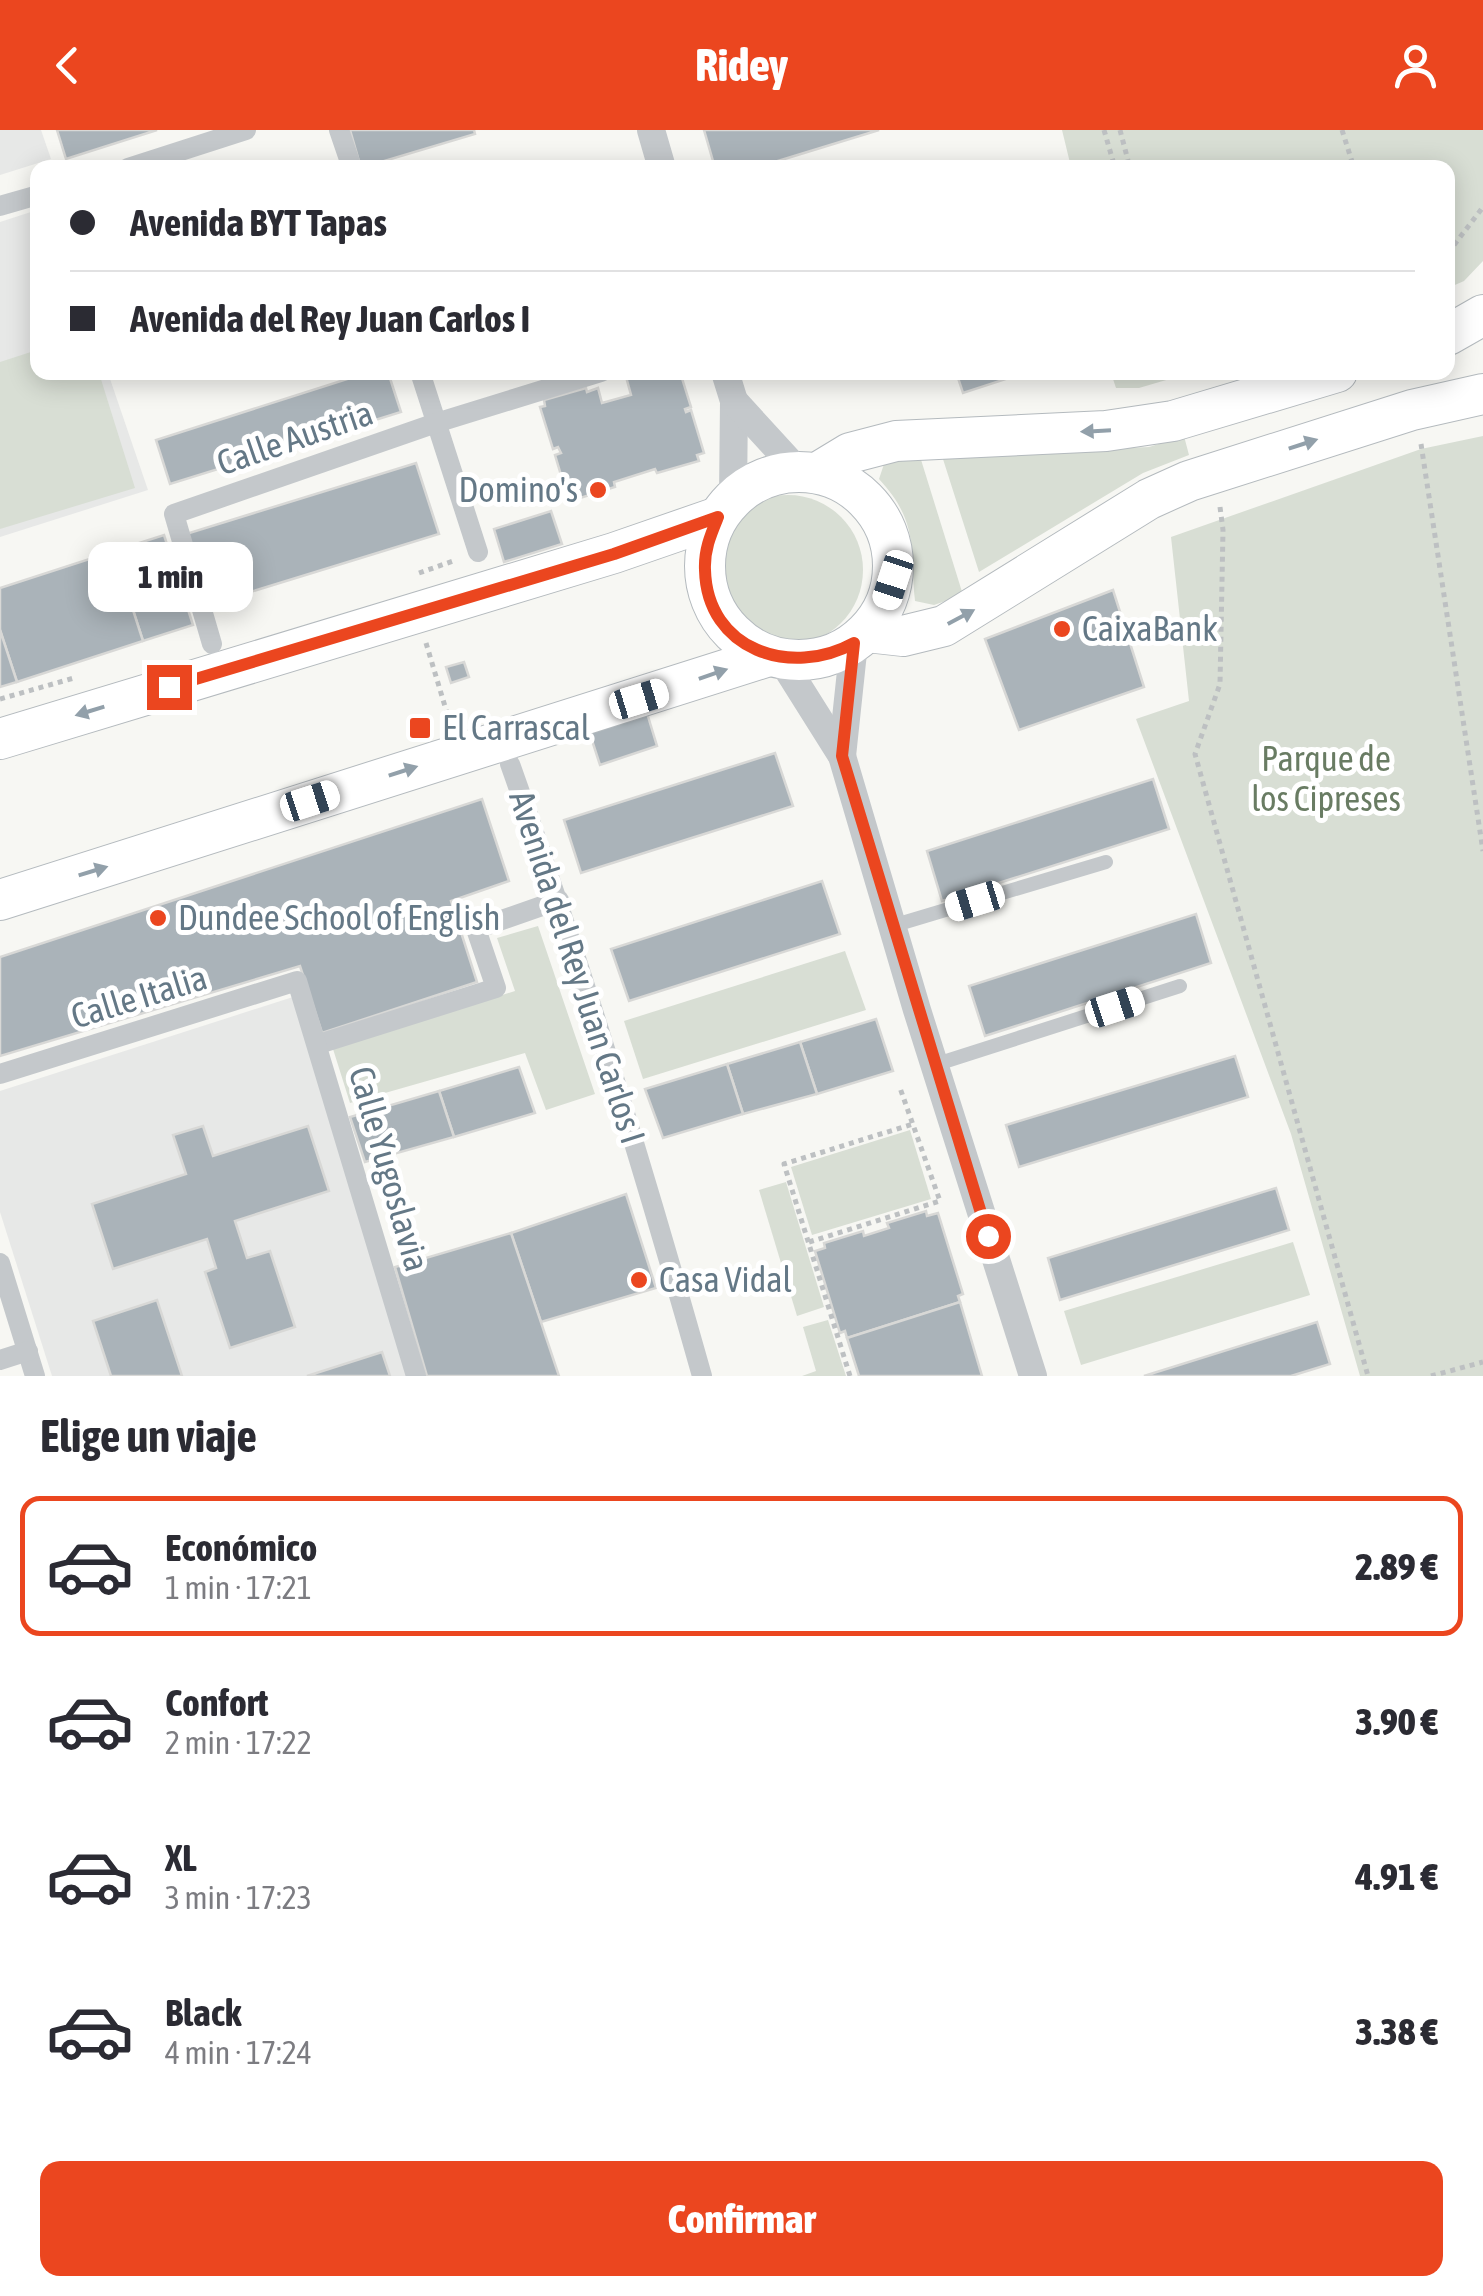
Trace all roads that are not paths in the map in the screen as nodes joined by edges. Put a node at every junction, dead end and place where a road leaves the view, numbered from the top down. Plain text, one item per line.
1 (246, 130) edge
2 (339, 130) edge
3 (651, 130) edge
4 (153, 160) edge
5 (349, 160) edge
6 (660, 160) edge
7 (30, 198) edge
8 (0, 206) edge
9 (1483, 315) edge
10 (1455, 331) edge
11 (423, 380) edge
12 (575, 380) edge
13 (727, 380) edge
14 (1310, 380) edge
15 (1483, 394) edge
16 (734, 402) junction
17 (436, 423) junction
18 (807, 472) junction
19 (726, 508) junction
20 (478, 552) dead end
21 (861, 637) junction
22 (212, 644) dead end
23 (775, 657) junction
24 (0, 739) edge
25 (842, 756) junction
26 (510, 764) dead end
27 (1106, 862) dead end
28 (0, 900) edge
29 (559, 900) junction
30 (892, 926) junction
31 (298, 981) joint
32 (1180, 986) dead end
33 (319, 1044) junction
34 (934, 1065) junction
35 (0, 1074) edge
36 (0, 1264) edge
37 (28, 1351) junction
38 (0, 1360) edge
39 (36, 1376) edge
40 (416, 1376) edge
41 (702, 1376) edge
42 (1033, 1376) edge

1 - 4 street
2 - 5 street
3 - 6 street
7 - 8 street
9 - 10 main road
11 - 17 street
12 - 17 street, Calle Austria
13 - 16 street
14 -> 18 main road
21 -> 15 main road
16 - 18 street
16 - 19 street
17 - 20 street
17 - 22 street, Calle Austria
18 - 19 main road
18 - 21 main road
19 - 23 main road
19 -> 24 main road
21 - 23 main road
21 - 25 street
23 - 25 street
28 -> 23 main road
25 - 30 street
26 - 29 street, Avenida del Rey Juan Carlos I
27 - 30 lane
29 - 33 street
29 - 41 street, Avenida del Rey Juan Carlos I
30 - 34 street
31 - 33 street, Calle Yugoslavia
31 - 35 street, Calle Italia
32 - 34 lane
33 - 40 street, Calle Yugoslavia
34 - 42 street
36 - 37 street
37 - 38 street
37 - 39 street

